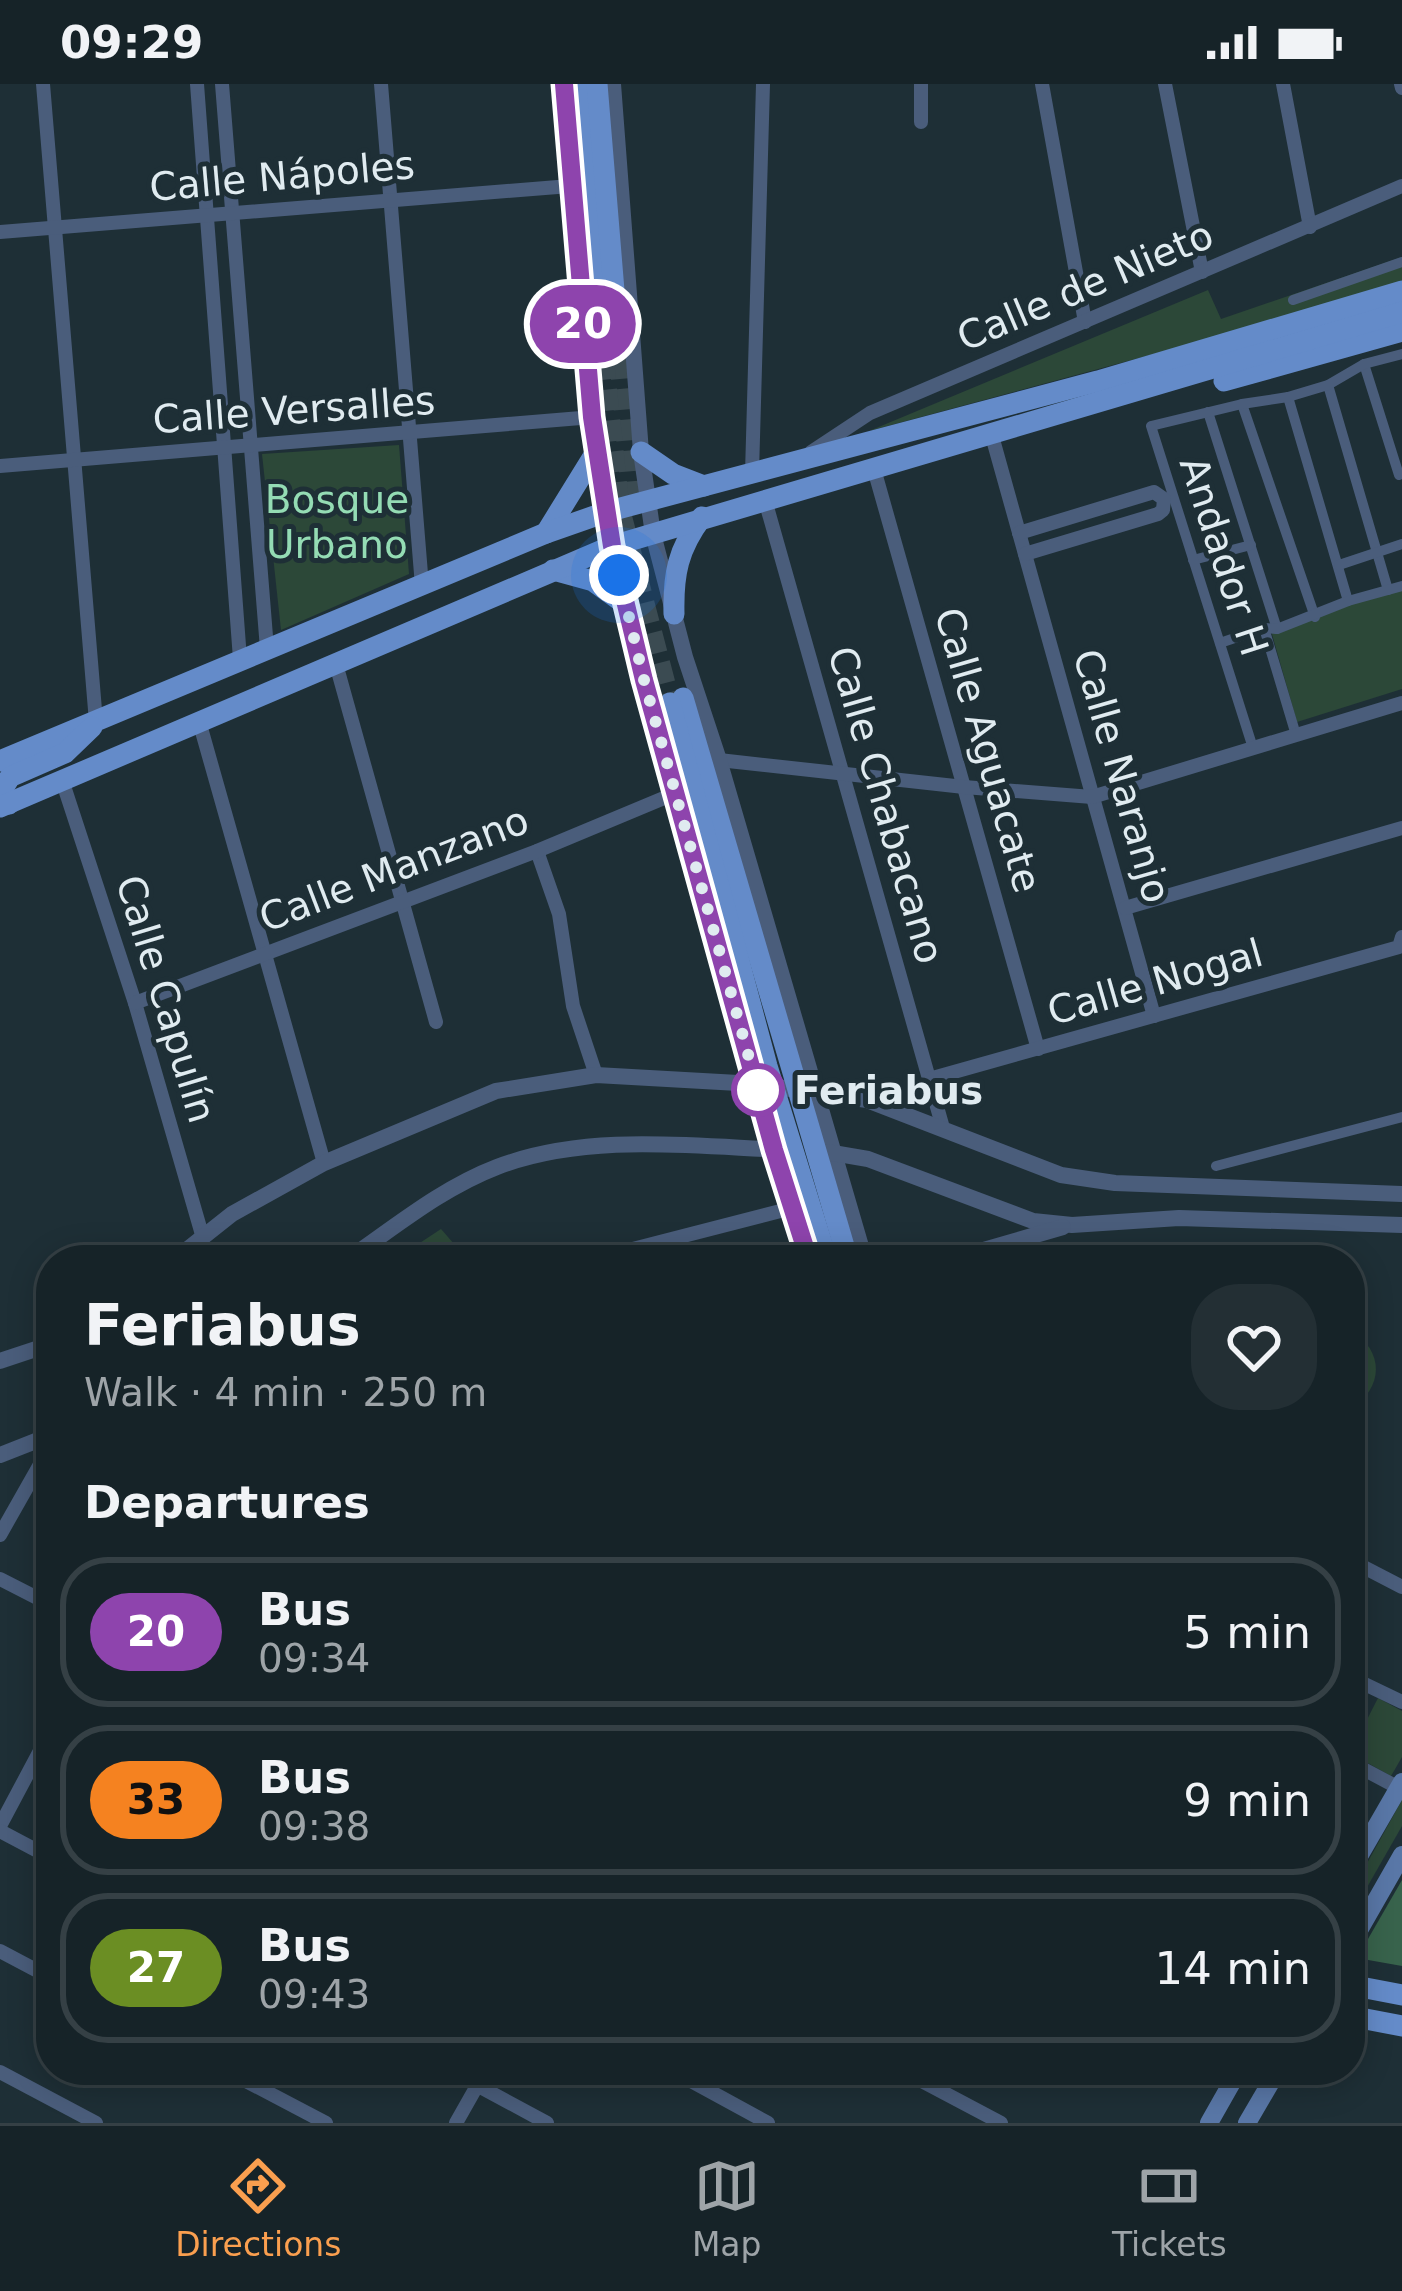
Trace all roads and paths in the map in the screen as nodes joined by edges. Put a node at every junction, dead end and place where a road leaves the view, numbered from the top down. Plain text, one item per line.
1 (44, 84) edge
2 (197, 84) edge
3 (222, 84) edge
4 (381, 84) edge
5 (564, 84) edge
6 (577, 84) edge
7 (597, 84) edge
8 (613, 84) edge
9 (764, 84) edge
10 (921, 84) edge
11 (1042, 84) edge
12 (1165, 84) edge
13 (1283, 84) edge
14 (921, 122) dead end
15 (570, 186) junction
16 (1402, 186) edge
17 (392, 199) junction
18 (232, 214) junction
19 (209, 216) junction
20 (1310, 226) junction
21 (57, 229) junction
22 (0, 232) edge
23 (1402, 262) edge
24 (1202, 272) junction
25 (1402, 292) edge
26 (1293, 300) dead end
27 (1402, 312) edge
28 (1085, 322) junction
29 (1402, 331) edge
30 (1402, 354) edge
31 (1364, 364) junction
32 (1328, 385) junction
33 (1288, 398) junction
34 (1242, 404) junction
35 (1088, 407) junction
36 (1208, 412) junction
37 (592, 417) junction
38 (409, 434) junction
39 (992, 436) junction
40 (249, 446) junction
41 (224, 449) junction
42 (596, 452) junction
43 (641, 452) junction
44 (74, 460) junction
45 (801, 460) junction
46 (0, 466) edge
47 (874, 470) junction
48 (752, 473) junction
49 (1399, 476) edge
50 (705, 487) junction
51 (765, 500) junction
52 (646, 501) junction
53 (606, 512) junction
54 (702, 518) junction
55 (546, 533) junction
56 (1019, 533) junction
57 (652, 534) junction
58 (1402, 544) edge
59 (1251, 545) junction
60 (612, 546) junction
61 (1379, 552) junction
62 (1025, 554) junction
63 (1192, 560) junction
64 (1339, 565) junction
65 (553, 570) junction
66 (422, 586) junction
67 (1402, 586) edge
68 (1388, 590) junction
69 (1348, 601) junction
70 (625, 604) junction
71 (674, 614) junction
72 (1315, 617) junction
73 (1270, 629) junction
74 (1220, 643) junction
75 (267, 649) junction
76 (241, 659) junction
77 (336, 664) junction
78 (677, 701) tunnel mouth
79 (1402, 703) edge
80 (96, 722) junction
81 (200, 722) junction
82 (1296, 735) junction
83 (1253, 748) junction
84 (719, 760) junction
85 (0, 761) edge
86 (842, 772) junction
87 (62, 780) junction
88 (964, 788) junction
89 (676, 793) junction
90 (1092, 797) junction
91 (4, 806) edge
92 (1402, 828) edge
93 (537, 851) junction
94 (404, 900) junction
95 (1125, 908) junction
96 (744, 941) junction
97 (1400, 942) edge
98 (266, 954) junction
99 (135, 1003) junction
100 (1154, 1016) junction
101 (436, 1022) dead end
102 (801, 1038) junction
103 (1038, 1049) junction
104 (746, 1050) junction
105 (596, 1075) junction
106 (929, 1079) junction
107 (756, 1084) junction
108 (816, 1090) junction
109 (1402, 1118) edge
110 (943, 1128) junction
111 (774, 1150) junction
112 (834, 1152) junction
113 (324, 1162) junction
114 (1216, 1166) dead end
115 (1402, 1194) edge
116 (792, 1208) junction
117 (1072, 1225) junction
118 (1402, 1225) edge
119 (856, 1230) junction
120 (203, 1238) junction
121 (664, 1239) junction
122 (194, 1245) edge
123 (368, 1245) edge
124 (643, 1245) edge
125 (661, 1245) edge
126 (804, 1245) edge
127 (809, 1245) edge
128 (822, 1245) edge
129 (843, 1245) edge
130 (861, 1245) edge
131 (1002, 1245) edge
132 (36, 1349) edge
133 (0, 1361) edge
134 (36, 1441) edge
135 (0, 1455) edge
136 (36, 1471) edge
137 (0, 1534) edge
138 (1365, 1568) edge
139 (0, 1579) edge
140 (1402, 1587) edge
141 (36, 1597) edge
142 (1365, 1684) edge
143 (1402, 1702) edge
144 (36, 1759) edge
145 (1365, 1769) edge
146 (1400, 1785) edge
147 (0, 1828) edge
148 (1365, 1846) edge
149 (36, 1849) edge
150 (1402, 1856) edge
151 (1365, 1920) edge
152 (0, 1951) edge
153 (36, 1970) edge
154 (1365, 1988) edge
155 (1402, 1995) edge
156 (1365, 2019) edge
157 (1402, 2026) edge
158 (0, 2072) edge
159 (254, 2085) edge
160 (477, 2085) joint
161 (698, 2085) edge
162 (929, 2085) edge
163 (1231, 2085) edge
164 (1269, 2085) edge
165 (96, 2123) edge
166 (326, 2123) edge
167 (456, 2123) edge
168 (548, 2123) edge
169 (768, 2123) edge
170 (1000, 2123) edge
171 (1209, 2123) edge
172 (1247, 2123) edge

1 - 21 street
2 - 19 street
3 - 18 street
4 - 17 street
5 - 15 street
6 - 7 main road
8 - 43 street
9 - 48 street
10 - 14 street
11 - 28 street
12 - 24 street
13 - 20 street
15 - 17 street, Calle Nápoles
15 - 37 street
16 - 20 street, Calle de Nieto
17 - 18 street, Calle Nápoles
17 - 38 street
18 - 19 street, Calle Nápoles
18 - 40 street
19 - 21 street, Calle Nápoles
19 - 41 street
20 - 24 street, Calle de Nieto
21 - 22 street, Calle Nápoles
21 - 44 street
23 - 26 street
24 - 28 street, Calle de Nieto
25 - 45 main road
27 - 35 main road
28 - 45 street, Calle de Nieto
29 - 35 main road
30 - 31 street, Andador H
31 - 32 street, Andador H
31 - 49 street
32 - 33 street, Andador H
32 - 61 street
33 - 34 street, Andador H
33 - 64 street
34 - 36 street, Andador H
34 - 72 street
35 - 39 main road
36 - 59 street
36 - 63 street, Andador H
37 - 38 street, Calle Versalles
37 - 42 street
38 - 40 street, Calle Versalles
38 - 66 street
39 - 47 main road
39 - 56 street, Calle Naranjo
40 - 41 street, Calle Versalles
40 - 75 street
41 - 44 street, Calle Versalles
41 - 76 street
42 - 53 street
42 - 55 main road
43 - 50 main road
43 - 52 street
44 - 46 street, Calle Versalles
44 - 80 street
45 - 48 main road
47 - 51 main road
47 - 88 street, Calle Aguacate
48 - 50 main road
50 - 52 main road
51 - 54 main road
51 - 86 street, Calle Chabacano
52 - 53 main road
52 - 57 street
53 - 55 main road
53 - 60 street
54 - 57 main road
54 - 71 main road
55 - 66 main road
56 - 62 street, Calle Naranjo
56 - 62 street
57 - 60 main road
57 - 71 street
58 - 61 street
59 - 63 street
59 - 73 street
60 - 65 main road
60 - 70 street
61 - 64 street
61 - 68 street
62 - 90 street, Calle Naranjo
63 - 74 street, Andador H
64 - 69 street
65 - 70 main road
65 - 77 main road
66 - 75 main road
67 - 68 street
68 - 69 street
69 - 72 street
70 - 89 street
71 - 84 street
72 - 73 street
73 - 74 street
73 - 82 street
74 - 83 street, Andador H
75 - 76 main road
76 - 80 main road
77 - 81 main road
77 - 94 street
78 - 96 main road
79 - 82 street
80 - 85 main road
80 - 91 main road
81 - 87 main road
81 - 98 street
82 - 83 street
83 - 90 street
84 - 86 street
84 - 102 street
86 - 88 street
86 - 106 street, Calle Chabacano
87 - 91 main road
87 - 99 street, Calle Capulín
88 - 90 street
88 - 103 street, Calle Aguacate
89 - 93 street, Calle Manzano
89 - 104 street
90 - 95 street, Calle Naranjo
92 - 95 street
93 - 94 street, Calle Manzano
93 - 105 street
94 - 98 street, Calle Manzano
94 - 101 street
95 - 100 street, Calle Naranjo
96 - 128 main road
96 - 129 main road
97 - 100 street, Calle Nogal
98 - 99 street, Calle Manzano
98 - 113 street
99 - 120 street, Calle Capulín
100 - 103 street, Calle Nogal
102 - 104 street
102 - 108 street
103 - 106 street, Calle Nogal
104 - 107 street
105 - 107 street
105 - 113 street
106 - 110 street, Calle Chabacano
107 - 108 street
107 - 111 street
108 - 110 street
108 - 112 street
109 - 114 street
110 - 115 street
111 - 112 street
111 - 116 street
111 - 123 street
112 - 117 street
112 - 119 street
113 - 120 street
116 - 121 street
116 - 126 street
117 - 118 street
117 - 131 street
119 - 127 street
119 - 130 street
120 - 122 street
121 - 124 street
121 - 125 street
132 - 133 street
134 - 135 street
136 - 137 street
138 - 140 street
139 - 141 street
142 - 143 street
144 - 147 street
145 - 146 street
146 - 148 main road
147 - 149 street
150 - 151 main road
152 - 153 street
154 - 155 main road
156 - 157 main road
158 - 165 street
159 - 166 street
160 - 167 street
160 - 168 street
161 - 169 street
162 - 170 street
163 - 171 main road
164 - 172 main road

